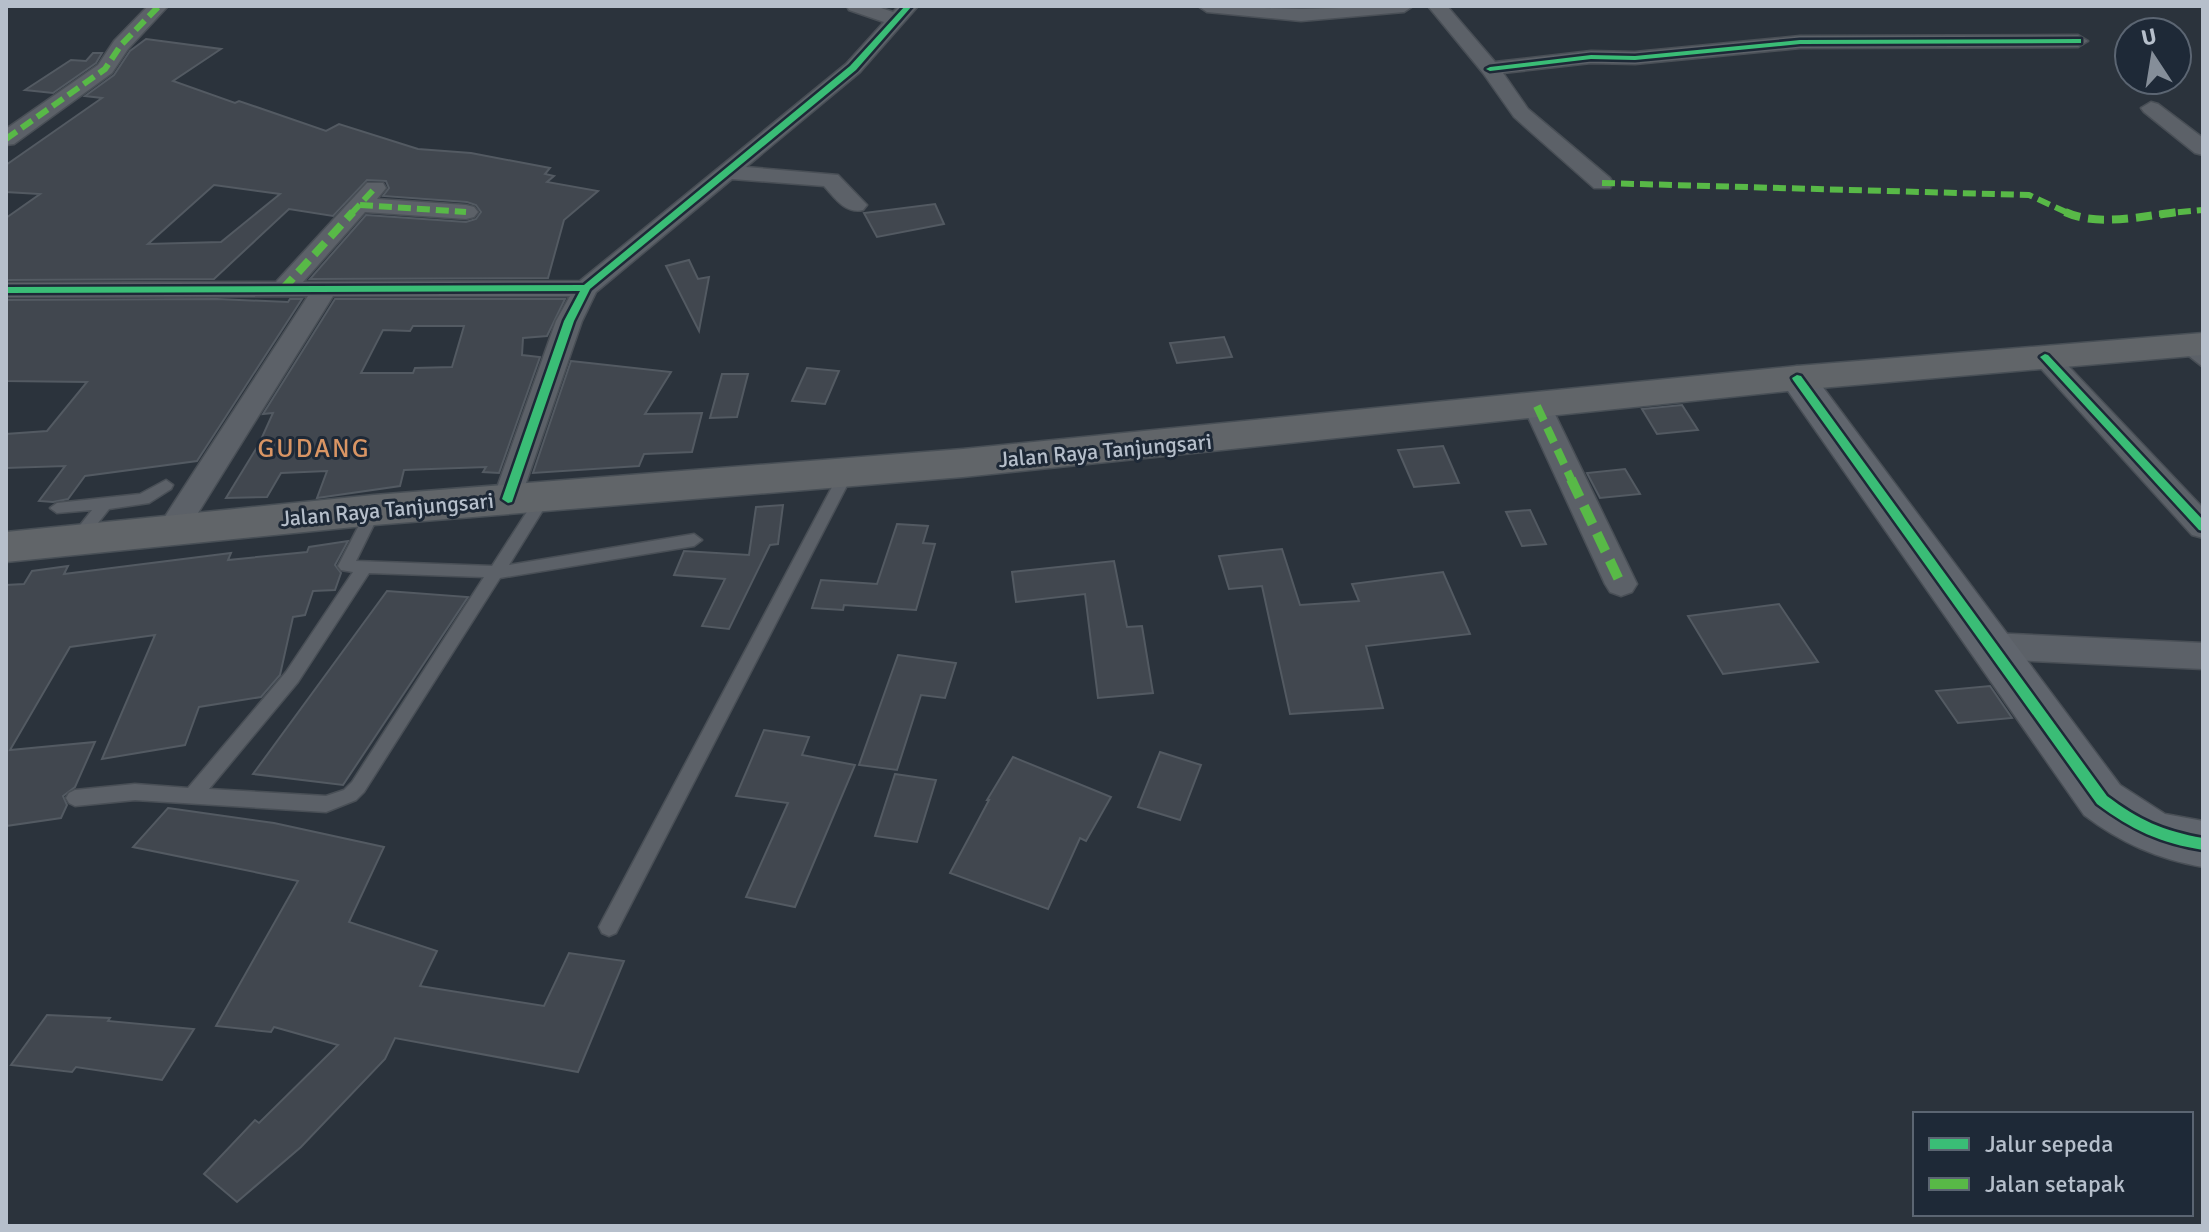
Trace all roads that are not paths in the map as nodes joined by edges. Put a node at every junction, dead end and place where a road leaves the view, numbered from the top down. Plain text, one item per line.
1 (159, 6) edge
2 (856, 6) edge
3 (1207, 6) edge
4 (1404, 6) edge
5 (1437, 6) edge
6 (904, 13) edge
7 (2078, 41) dead end
8 (1490, 69) junction
9 (2151, 108) dead end
10 (6, 139) edge
11 (2203, 148) edge
12 (725, 172) junction
13 (1602, 183) dead end
14 (855, 205) dead end
15 (466, 212) dead end
16 (586, 288) junction
17 (6, 290) edge
18 (282, 290) junction
19 (325, 290) junction
20 (2197, 351) edge
21 (2045, 357) junction
22 (1797, 378) junction
23 (1537, 406) junction
24 (847, 472) junction
25 (166, 485) dead end
26 (526, 498) junction
27 (105, 504) junction
28 (374, 510) junction
29 (67, 523) junction
30 (2203, 527) edge
31 (172, 529) junction
32 (694, 540) dead end
33 (6, 547) edge
34 (364, 568) junction
35 (499, 572) junction
36 (1621, 584) dead end
37 (1990, 646) junction
38 (2203, 656) edge
39 (192, 796) junction
40 (75, 798) dead end
41 (2203, 844) edge
42 (609, 927) dead end

1 - 10 street
2 - 6 street
3 - 4 street
5 - 8 street
6 - 12 street
7 - 8 street
8 - 13 street
9 - 11 street
12 - 14 street
12 - 16 street
15 - 18 street
16 - 19 street
16 - 26 street
17 - 18 street
18 - 19 street
19 - 31 street
20 - 21 highway, Jalan Raya Tanjungsari
21 - 22 highway, Jalan Raya Tanjungsari
21 - 30 street
22 - 23 highway, Jalan Raya Tanjungsari
22 - 37 street
23 - 24 highway, Jalan Raya Tanjungsari
23 - 36 street
24 - 26 highway, Jalan Raya Tanjungsari
24 - 42 lane
25 - 27 lane
26 - 28 highway, Jalan Raya Tanjungsari
26 - 35 lane
27 - 29 lane
27 - 29 lane
28 - 31 highway, Jalan Raya Tanjungsari
28 - 34 lane
29 - 31 highway, Jalan Raya Tanjungsari
29 - 33 highway, Jalan Raya Tanjungsari
32 - 35 lane
34 - 35 lane
34 - 39 lane
35 - 39 lane
37 - 38 street
37 - 41 street
39 - 40 lane

